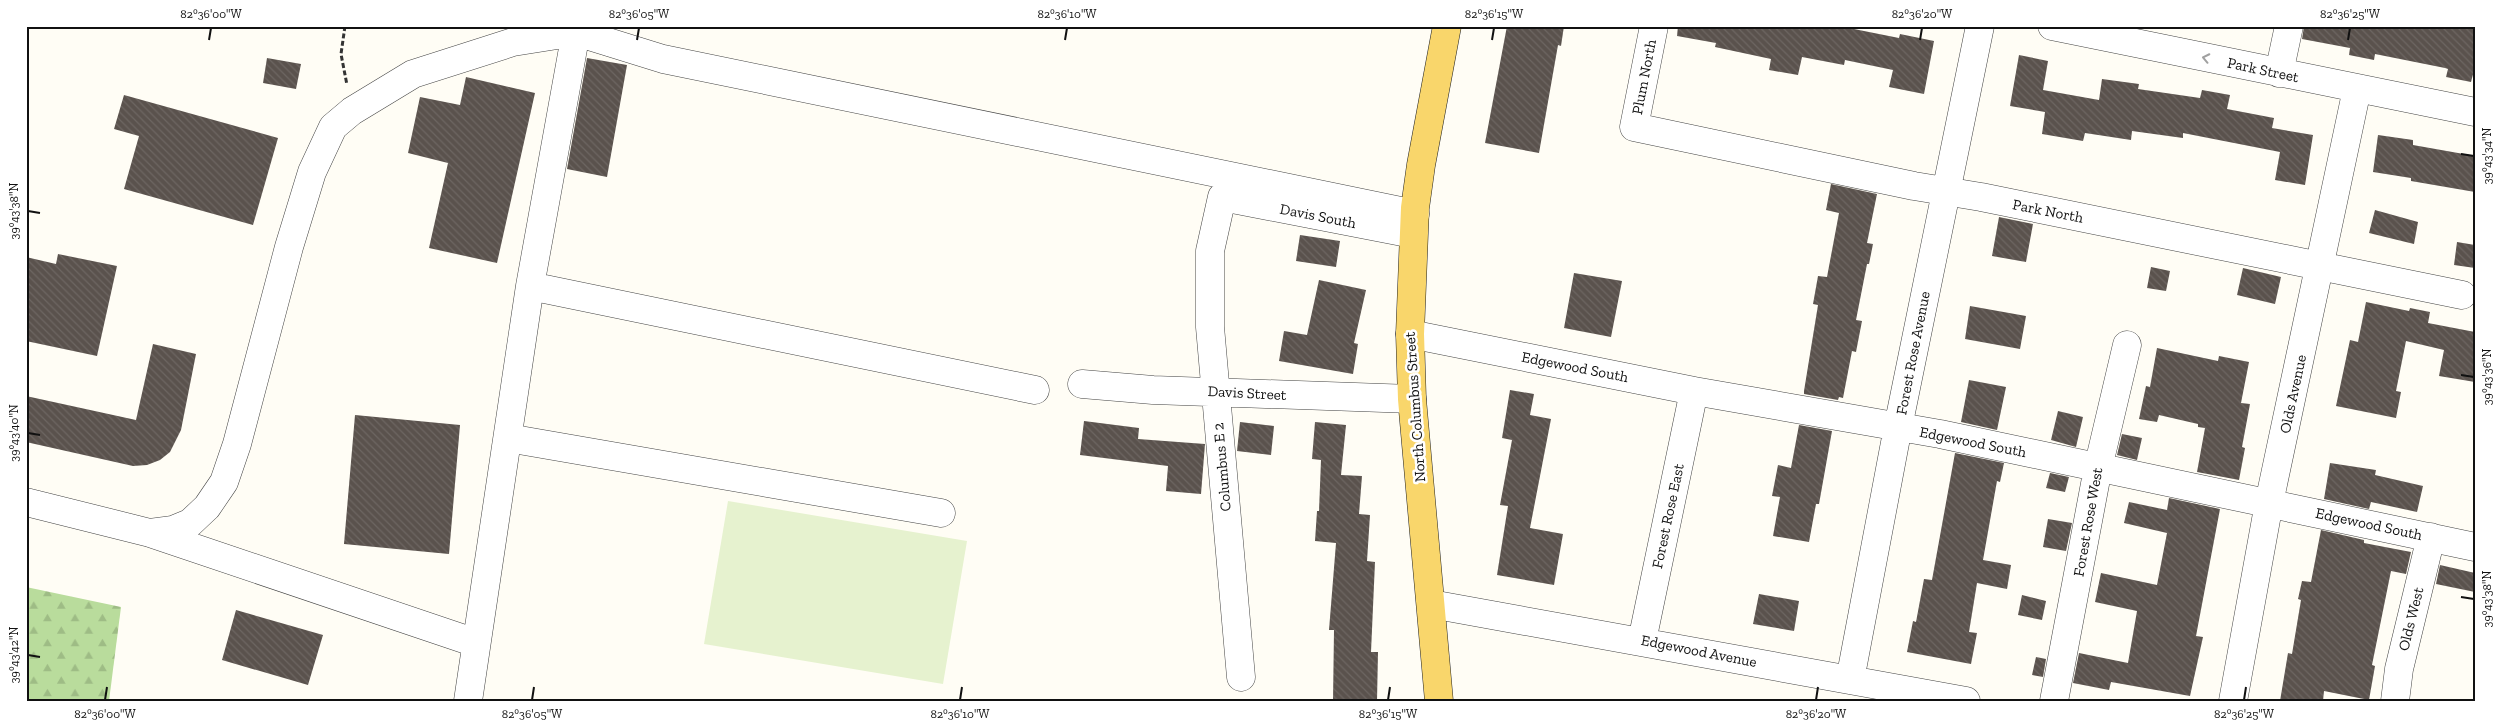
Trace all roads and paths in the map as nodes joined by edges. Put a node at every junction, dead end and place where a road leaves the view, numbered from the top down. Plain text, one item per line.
1 (345, 26) edge
2 (1447, 26) edge
3 (1654, 26) edge
4 (1980, 26) edge
5 (2052, 26) edge
6 (2289, 26) edge
7 (578, 29) edge
8 (2279, 73) junction
9 (2357, 89) junction
10 (352, 111) junction
11 (2475, 112) edge
12 (1634, 127) joint
13 (1946, 193) junction
14 (1222, 197) joint
15 (1414, 224) junction
16 (2321, 265) junction
17 (530, 286) junction
18 (2462, 295) dead end
19 (1410, 334) junction
20 (2127, 345) dead end
21 (1082, 384) dead end
22 (1035, 390) dead end
23 (1216, 391) junction
24 (1694, 391) junction
25 (1412, 399) junction
26 (1898, 427) junction
27 (508, 438) junction
28 (2098, 468) junction
29 (26, 502) edge
30 (2269, 502) junction
31 (941, 513) dead end
32 (150, 533) junction
33 (2432, 537) junction
34 (2475, 547) edge
35 (1431, 604) junction
36 (1642, 641) junction
37 (476, 643) junction
38 (1241, 677) dead end
39 (1850, 680) junction
40 (468, 701) edge
41 (1439, 701) edge
42 (1966, 701) edge
43 (2054, 701) edge
44 (2233, 701) edge
45 (2395, 701) edge

1 - 10 path
2 - 15 main road, North Columbus Street
3 - 12 street, Plum North
4 - 13 street, Forest Rose Avenue
8 -> 5 street, Park Street
6 - 8 street
7 - 10 street
7 - 15 street
7 - 17 street
8 - 9 street, Park Street
9 - 11 street, Park Street
9 - 16 street, Olds Avenue
10 - 32 street
12 - 13 street, Park North
13 - 16 street, Park North
13 - 26 street, Forest Rose Avenue
14 - 15 street, Davis South
14 - 23 street, Columbus E 2
15 - 19 main road, North Columbus Street
16 - 18 street, Park North
16 - 30 street, Olds Avenue
17 - 22 street
17 - 27 street
19 - 24 street, Edgewood South
19 - 25 main road, North Columbus Street
20 - 28 street, Forest Rose West
21 - 23 street, Davis Street
23 - 25 street, Davis Street
23 - 38 street, Columbus E 2
24 - 26 street, Edgewood South
24 - 36 street, Forest Rose East
25 - 35 main road, North Columbus Street
26 - 28 street, Edgewood South
26 - 39 street, Forest Rose Avenue
27 - 31 street
27 - 37 street
28 - 30 street, Edgewood South
28 - 43 street, Forest Rose West
29 - 32 street
30 - 33 street, Edgewood South
30 - 44 street, Olds Avenue
32 - 37 street
33 - 34 street, Edgewood South
33 - 45 street, Olds West
35 - 36 street, Edgewood Avenue
35 - 41 main road, North Columbus Street
36 - 39 street, Edgewood Avenue
37 - 40 street
39 - 42 street, Edgewood Avenue

